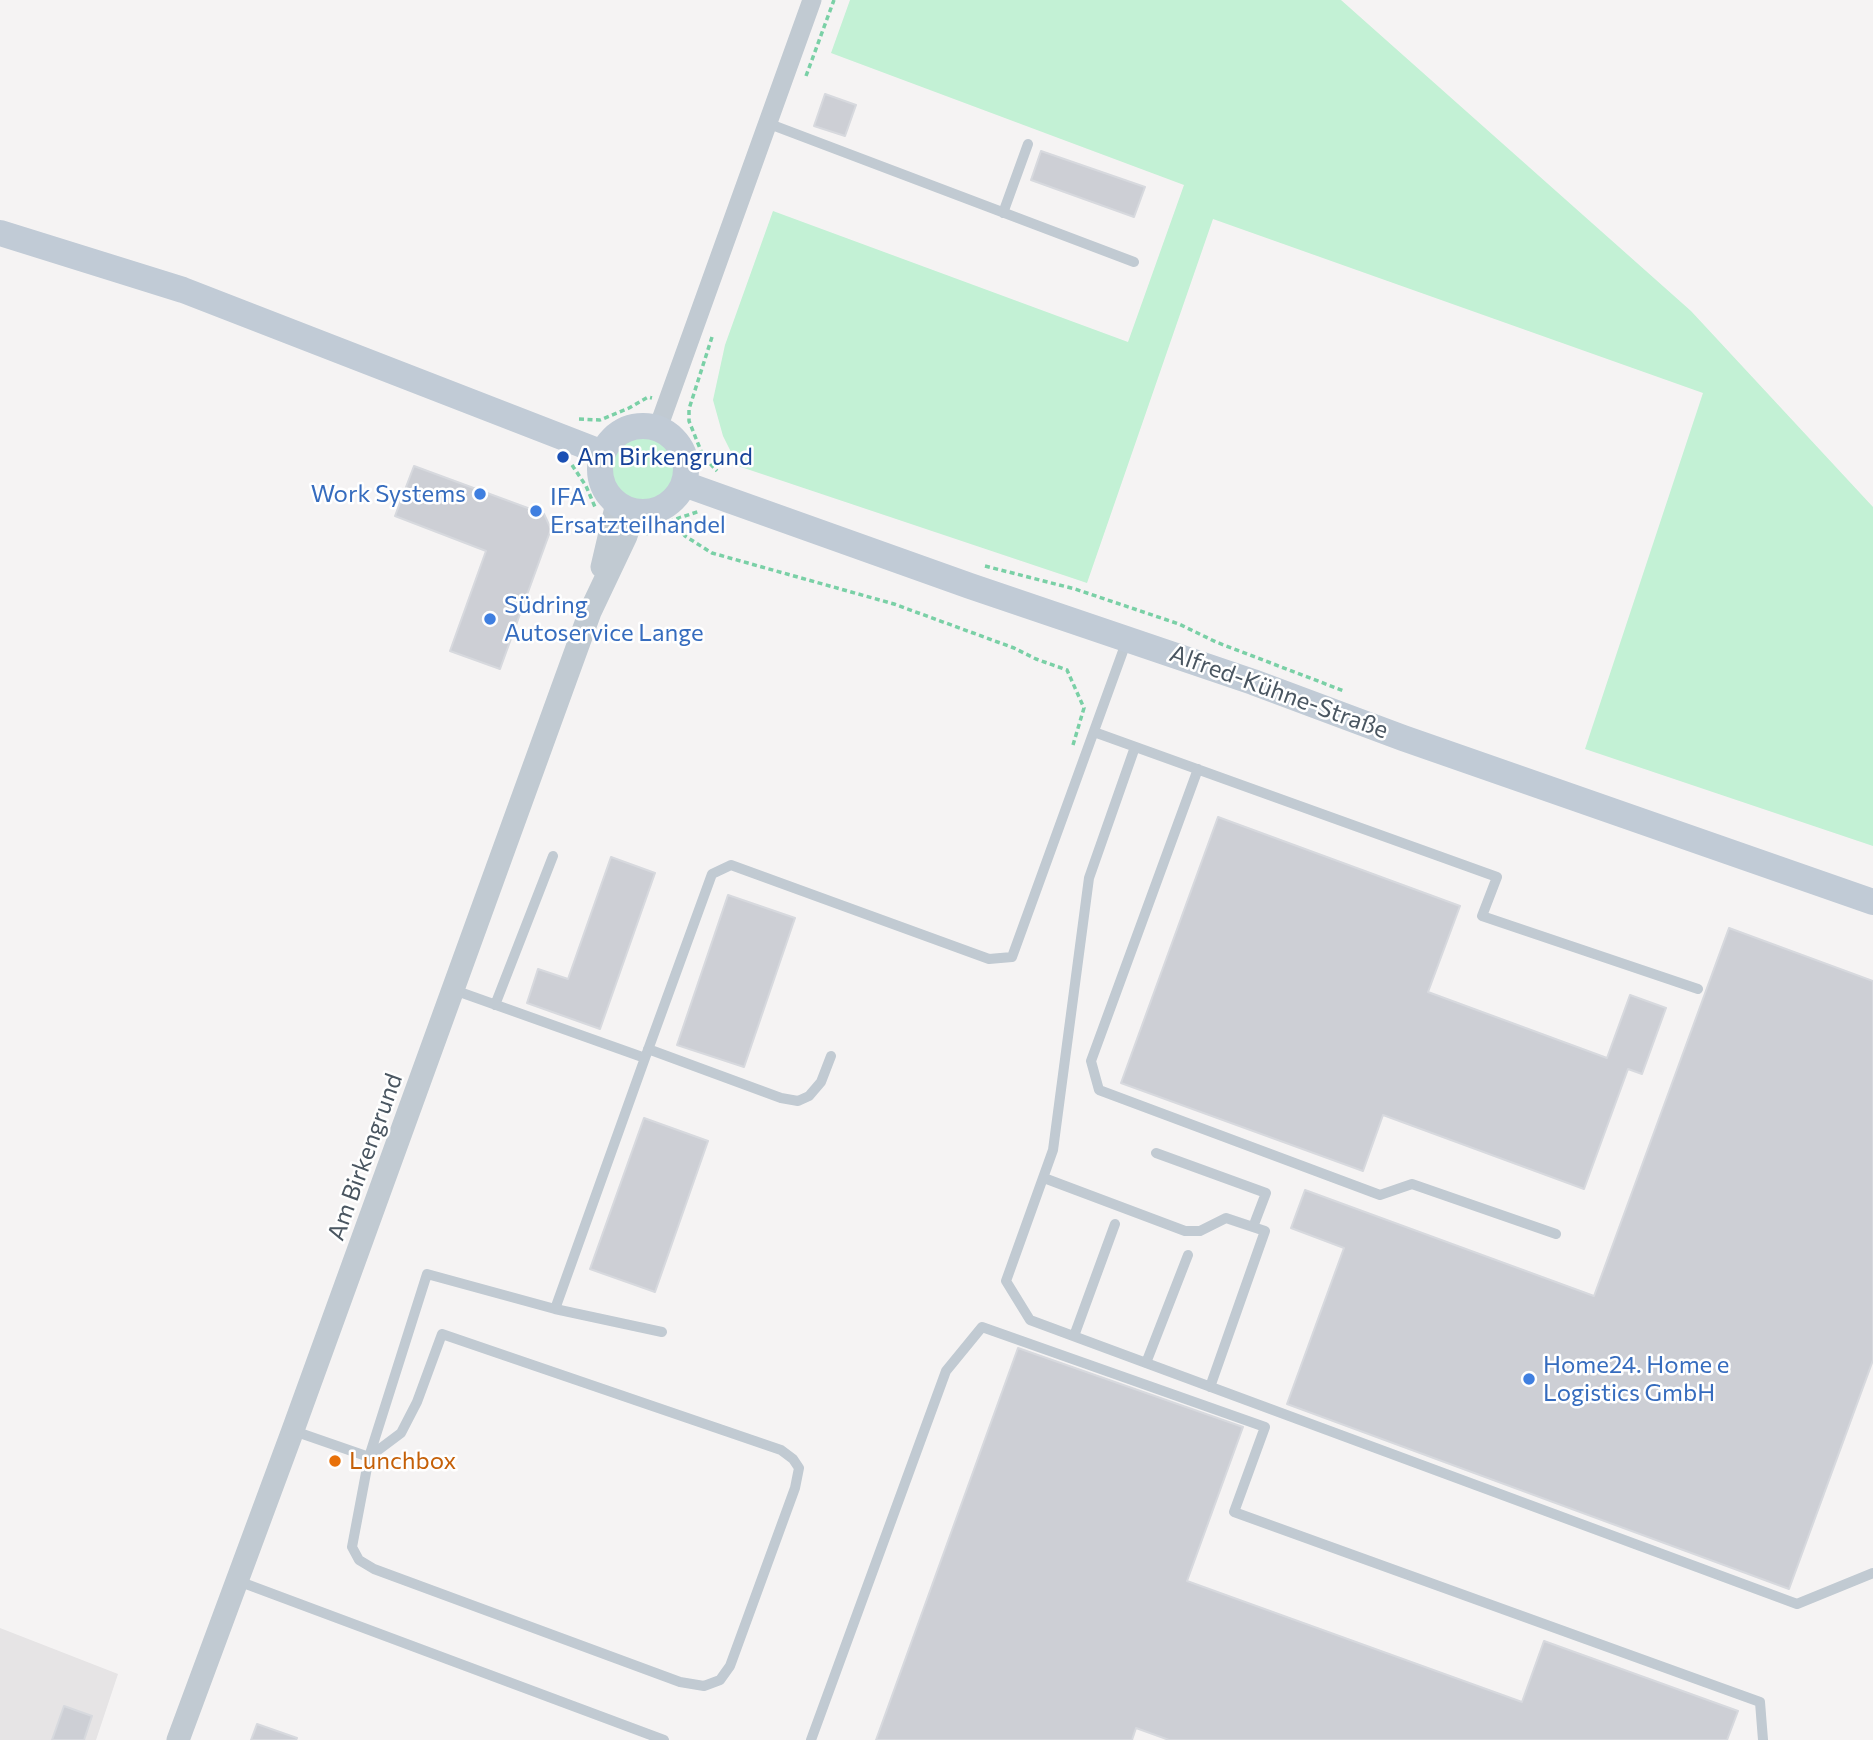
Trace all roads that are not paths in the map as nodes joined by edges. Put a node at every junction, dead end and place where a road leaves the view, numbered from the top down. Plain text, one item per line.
1 (812, 0) edge
2 (768, 123) junction
3 (1028, 144) dead end
4 (1003, 212) junction
5 (0, 233) edge
6 (1133, 262) dead end
7 (658, 428) junction
8 (603, 453) junction
9 (684, 484) junction
10 (616, 510) junction
11 (1128, 638) junction
12 (1094, 732) junction
13 (1135, 747) junction
14 (1198, 769) junction
15 (553, 856) dead end
16 (1873, 902) edge
17 (1698, 989) dead end
18 (453, 990) junction
19 (495, 1005) junction
20 (646, 1054) junction
21 (831, 1056) dead end
22 (1156, 1153) dead end
23 (1044, 1178) junction
24 (1115, 1224) dead end
25 (1254, 1227) junction
26 (1556, 1234) dead end
27 (1188, 1255) dead end
28 (555, 1309) junction
29 (662, 1332) dead end
30 (1074, 1336) junction
31 (1146, 1363) junction
32 (1210, 1387) junction
33 (293, 1430) junction
34 (369, 1457) junction
35 (1873, 1573) edge
36 (236, 1580) junction
37 (178, 1740) edge
38 (664, 1740) edge
39 (811, 1740) edge
40 (1763, 1740) edge

1 - 2 street
2 - 4 lane
2 - 7 street
3 - 4 lane
4 - 6 lane
5 - 8 main road
7 - 8 main road
7 - 9 main road
8 - 10 main road
9 - 10 main road
9 - 11 main road, Alfred-Kühne-Straße
10 - 18 street, Am Birkengrund
11 - 12 lane
11 - 16 main road, Alfred-Kühne-Straße
12 - 13 lane
12 - 20 lane
13 - 14 lane
13 - 23 lane
14 - 17 lane
14 - 26 lane
15 - 19 lane
18 - 19 lane
18 - 33 street, Am Birkengrund
19 - 20 lane
20 - 21 lane
20 - 28 lane
22 - 25 lane
23 - 25 lane
23 - 30 lane
24 - 30 lane
25 - 32 lane
27 - 31 lane
28 - 29 lane
28 - 34 lane
30 - 31 lane
31 - 32 lane
32 - 35 lane
33 - 34 lane
33 - 36 street, Am Birkengrund
34 - 34 lane
36 - 37 street, Am Birkengrund
36 - 38 lane
39 - 40 lane

